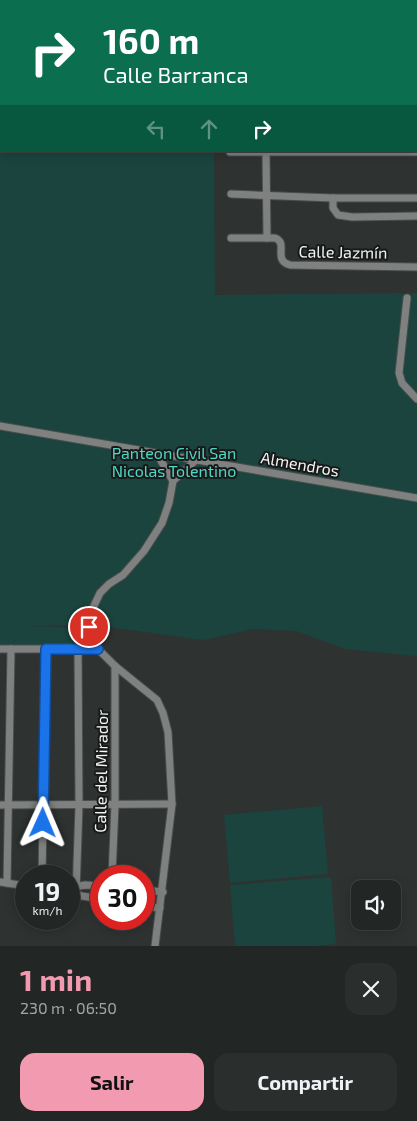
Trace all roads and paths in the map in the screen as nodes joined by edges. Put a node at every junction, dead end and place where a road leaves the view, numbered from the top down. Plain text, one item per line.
1 (230, 152) edge
2 (417, 152) edge
3 (266, 153) junction
4 (230, 194) dead end
5 (266, 196) junction
6 (333, 198) junction
7 (417, 198) edge
8 (417, 216) edge
9 (230, 238) dead end
10 (267, 238) junction
11 (417, 267) edge
12 (407, 298) dead end
13 (417, 399) edge
14 (0, 426) edge
15 (157, 454) junction
16 (196, 460) junction
17 (173, 481) junction
18 (417, 498) edge
19 (0, 649) edge
20 (12, 649) junction
21 (46, 649) junction
22 (78, 649) junction
23 (98, 649) junction
24 (115, 666) junction
25 (172, 804) junction
26 (0, 805) edge
27 (115, 805) junction
28 (8, 806) junction
29 (43, 806) junction
30 (79, 806) junction
31 (42, 865) edge
32 (75, 865) edge
33 (112, 865) edge
34 (3, 883) edge
35 (155, 891) edge
36 (163, 892) junction
37 (155, 907) edge
38 (160, 908) junction
39 (155, 946) edge

1 - 3 street
2 - 3 street
3 - 5 street
4 - 5 street
5 - 6 street
5 - 10 street
6 - 7 street
6 - 8 street
9 - 10 street
10 - 11 street, Calle Jazmín
12 - 13 street
14 - 15 street, Almendros
15 - 16 street, Almendros
15 - 17 street
16 - 17 street
16 - 18 street, Almendros
17 - 23 street
19 - 20 street
20 - 21 street
20 - 28 street
21 - 22 street
21 - 29 street
22 - 23 street
22 - 30 street
23 - 24 street
24 - 25 street
24 - 27 street, Calle del Mirador
25 - 27 street
25 - 36 street
26 - 28 street
27 - 30 street
27 - 33 street, Calle del Mirador
28 - 29 street
28 - 34 street
29 - 30 street
29 - 31 street
30 - 32 street
35 - 36 street
36 - 38 street
37 - 38 street
38 - 39 street

